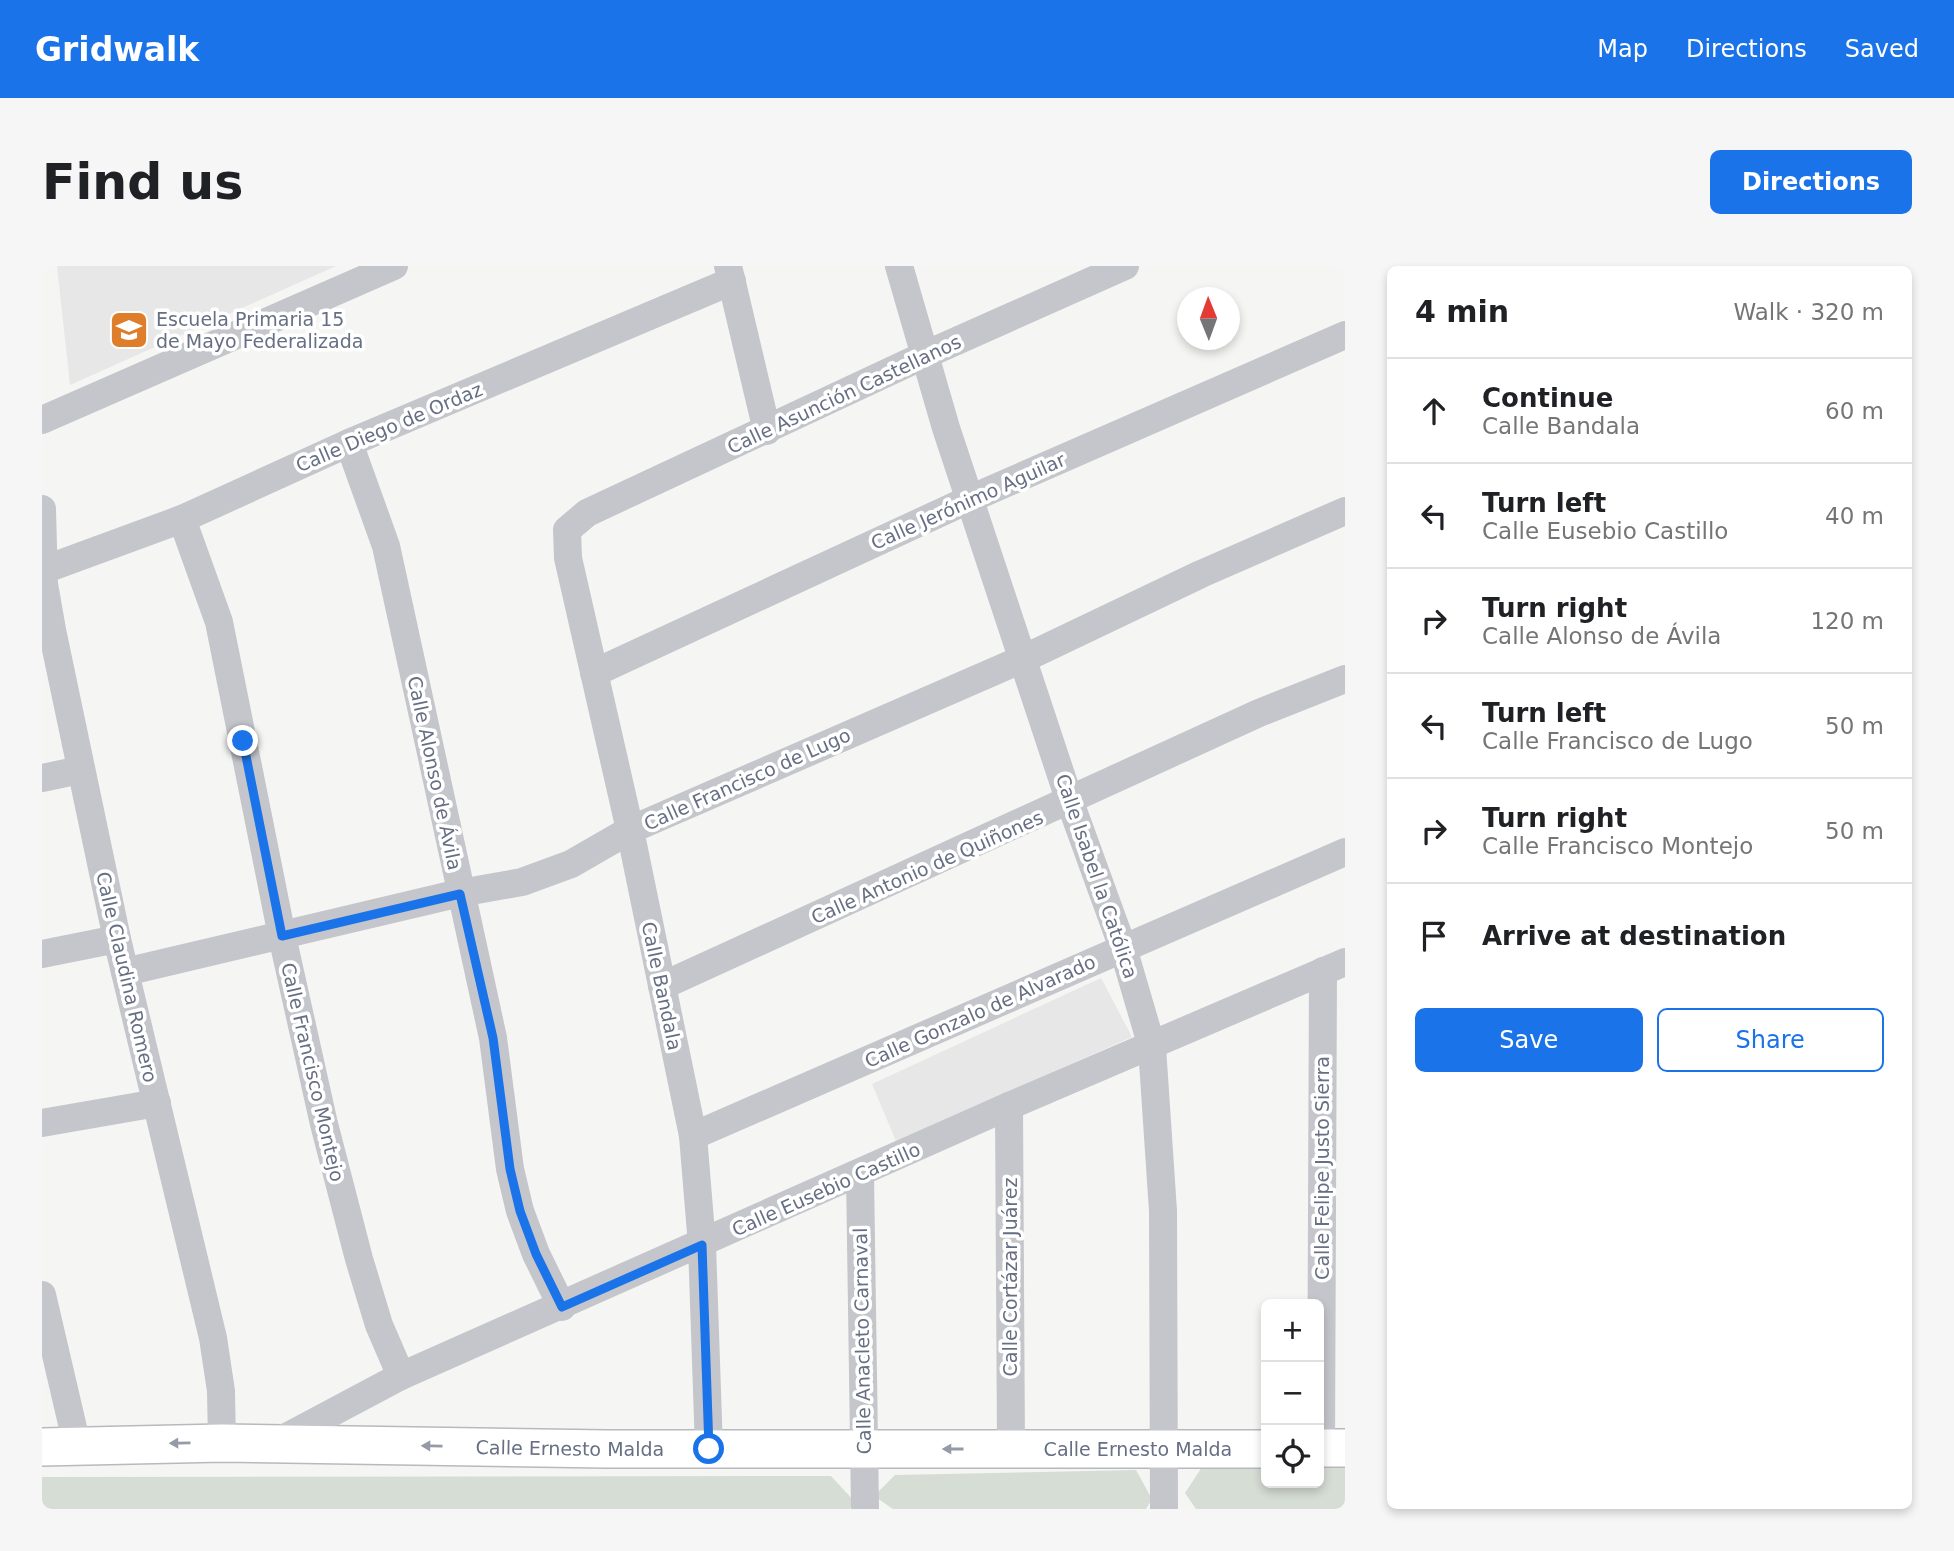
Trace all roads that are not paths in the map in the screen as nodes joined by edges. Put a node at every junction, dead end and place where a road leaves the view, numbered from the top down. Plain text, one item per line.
1 (394, 266) edge
2 (899, 266) edge
3 (1125, 266) edge
4 (730, 273) edge
5 (1345, 335) edge
6 (925, 355) junction
7 (42, 420) edge
8 (767, 431) junction
9 (349, 443) junction
10 (970, 499) junction
11 (42, 509) edge
12 (1345, 511) edge
13 (182, 519) junction
14 (567, 530) joint
15 (43, 580) edge
16 (1025, 658) junction
17 (594, 673) junction
18 (1345, 679) edge
19 (80, 770) junction
20 (42, 778) edge
21 (1070, 802) junction
22 (630, 830) junction
23 (1345, 852) edge
24 (460, 894) junction
25 (282, 936) junction
26 (117, 939) junction
27 (1123, 948) junction
28 (42, 954) edge
29 (1334, 967) edge
30 (125, 972) junction
31 (662, 986) junction
32 (1152, 1047) junction
33 (156, 1102) junction
34 (1009, 1106) junction
35 (42, 1123) edge
36 (693, 1136) junction
37 (860, 1174) junction
38 (702, 1245) junction
39 (42, 1297) edge
40 (562, 1307) junction
41 (401, 1376) junction
42 (222, 1443) junction
43 (274, 1444) junction
44 (59, 1446) edge
45 (1328, 1448) edge
46 (709, 1449) junction
47 (862, 1449) junction
48 (1011, 1449) junction
49 (1261, 1449) edge
50 (1162, 1450) junction
51 (865, 1509) edge
52 (1164, 1509) edge

1 - 7 street
2 - 6 street, Calle Isabel la Católica
3 - 6 street, Calle Asunción Castellanos
4 - 8 street
4 - 9 street, Calle Diego de Ordaz
5 - 10 street, Calle Jerónimo Aguilar
6 - 8 street, Calle Asunción Castellanos
6 - 10 street, Calle Isabel la Católica
8 - 14 street, Calle Asunción Castellanos
9 - 13 street, Calle Diego de Ordaz
9 - 24 street, Calle Alonso de Ávila
10 - 16 street, Calle Isabel la Católica
10 - 17 street, Calle Jerónimo Aguilar
11 - 15 street, Calle Claudina Romero
12 - 16 street, Calle Francisco de Lugo
13 - 15 street, Calle Diego de Ordaz
13 - 25 street, Calle Francisco Montejo
14 - 17 street, Calle Bandala
15 - 19 street, Calle Claudina Romero
16 - 21 street, Calle Isabel la Católica
16 - 22 street, Calle Francisco de Lugo
17 - 22 street, Calle Bandala
18 - 21 street, Calle Antonio de Quiñones
19 - 20 street
19 - 26 street, Calle Claudina Romero
21 - 27 street, Calle Isabel la Católica
21 - 31 street, Calle Antonio de Quiñones
22 - 24 street, Calle Francisco de Lugo
22 - 31 street, Calle Bandala
23 - 27 street, Calle Gonzalo de Alvarado
24 - 25 street, Calle Francisco de Lugo
24 - 40 street, Calle Alonso de Ávila
25 - 30 street, Calle Francisco de Lugo
25 - 41 street, Calle Francisco Montejo
26 - 28 street
26 - 30 street, Calle Claudina Romero
27 - 32 street, Calle Isabel la Católica
27 - 36 street, Calle Gonzalo de Alvarado
29 - 32 street, Calle Eusebio Castillo
29 - 45 street, Calle Felipe Justo Sierra
30 - 33 street, Calle Claudina Romero
31 - 36 street, Calle Bandala
32 - 34 street, Calle Eusebio Castillo
32 - 50 street, Calle Isabel la Católica
33 - 35 street
33 - 42 street, Calle Claudina Romero
34 - 37 street, Calle Eusebio Castillo
34 - 48 street, Calle Cortázar Juárez
36 - 38 street, Calle Bandala
37 - 38 street, Calle Eusebio Castillo
37 - 47 street, Calle Anacleto Carnaval
38 - 40 street, Calle Eusebio Castillo
38 - 46 street, Calle Bandala
39 - 44 street
40 - 41 street, Calle Eusebio Castillo
41 - 43 street, Calle Eusebio Castillo
42 - 43 main road, Calle Ernesto Malda
42 -> 44 main road, Calle Ernesto Malda
46 -> 43 main road, Calle Ernesto Malda
46 - 47 main road, Calle Ernesto Malda
48 -> 47 main road, Calle Ernesto Malda
47 - 51 street, Calle Anacleto Carnaval
48 - 50 main road, Calle Ernesto Malda
49 - 50 main road, Calle Ernesto Malda
50 - 52 street, Calle Isabel la Católica

